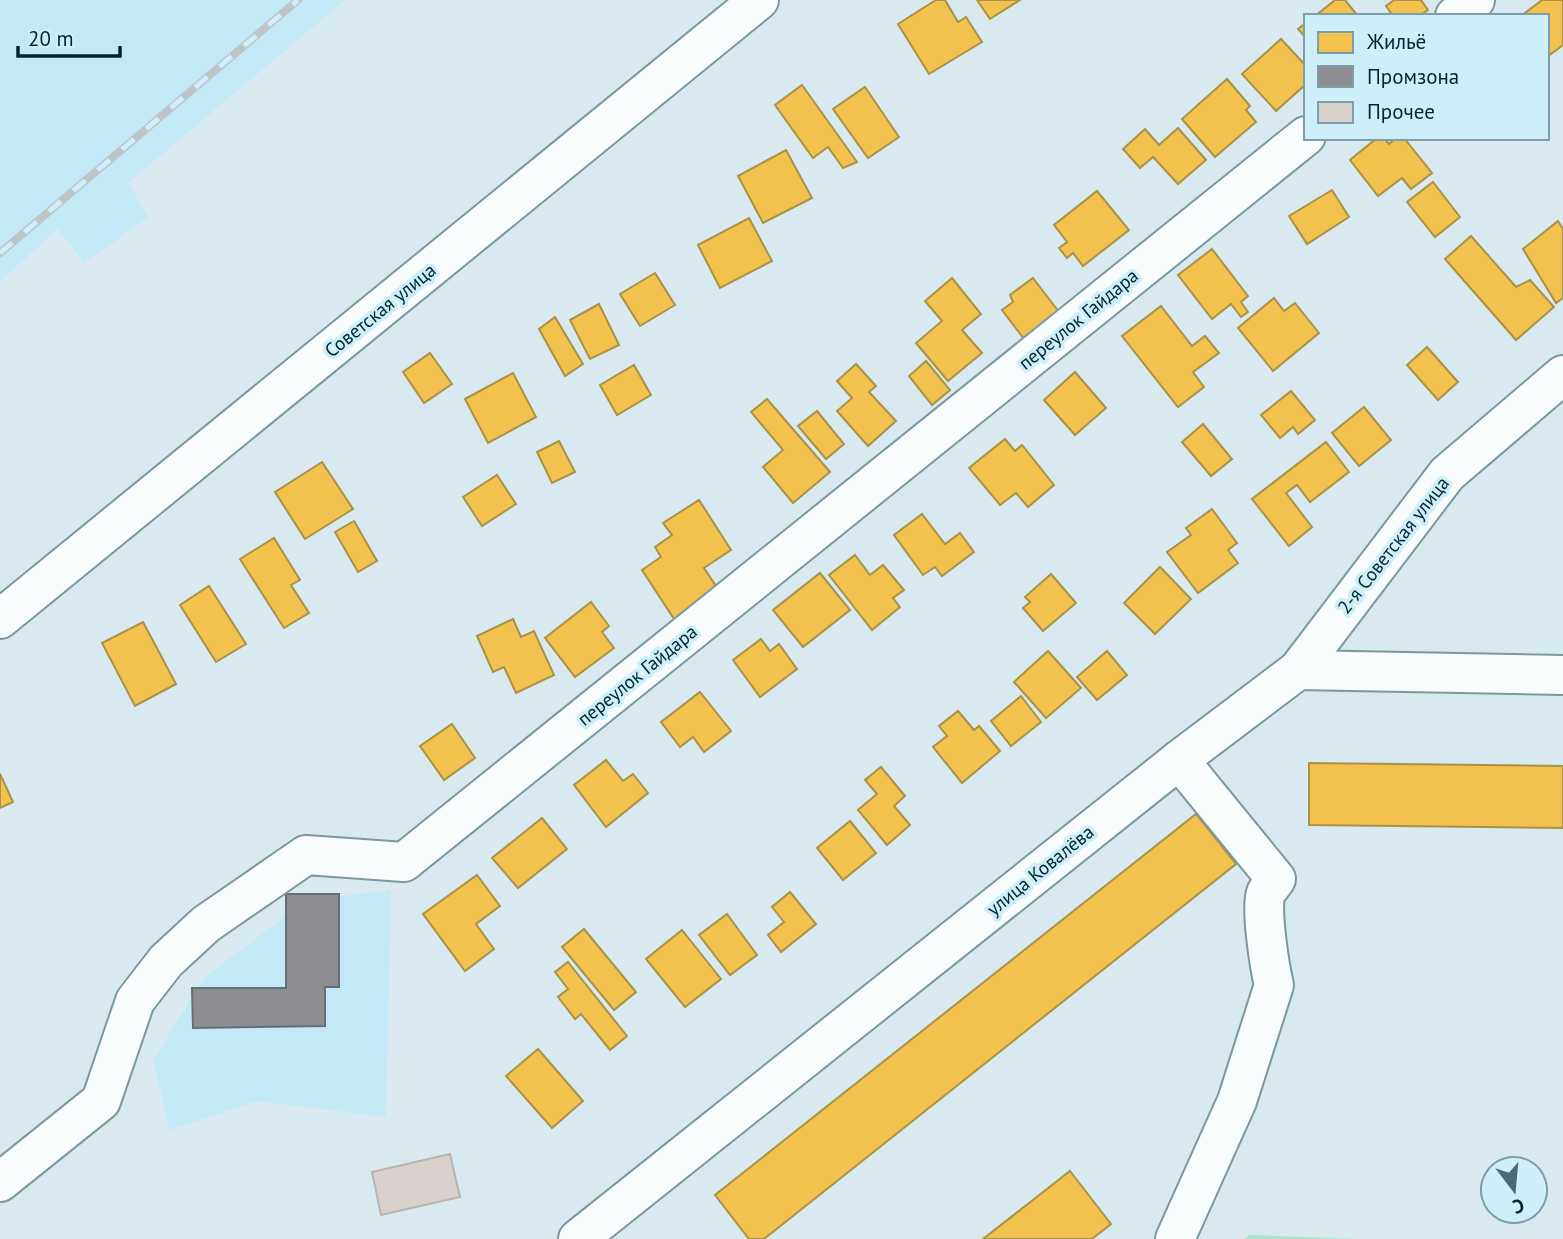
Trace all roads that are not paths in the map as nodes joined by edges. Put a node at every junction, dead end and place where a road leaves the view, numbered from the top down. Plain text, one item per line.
1 (759, 0) edge
2 (1475, 0) edge
3 (1458, 14) edge
4 (1304, 138) edge
5 (1563, 375) edge
6 (0, 620) edge
7 (1298, 670) junction
8 (1563, 675) edge
9 (1179, 760) junction
10 (0, 1182) edge
11 (578, 1239) edge
12 (1175, 1239) edge

1 - 6 street, Советская улица
2 - 3 street
4 - 10 street, переулок Гайдара
5 - 7 street, 2-я Советская улица
7 - 8 street
7 - 9 street, улица Ковалёва
9 - 11 street, улица Ковалёва
9 - 12 street

